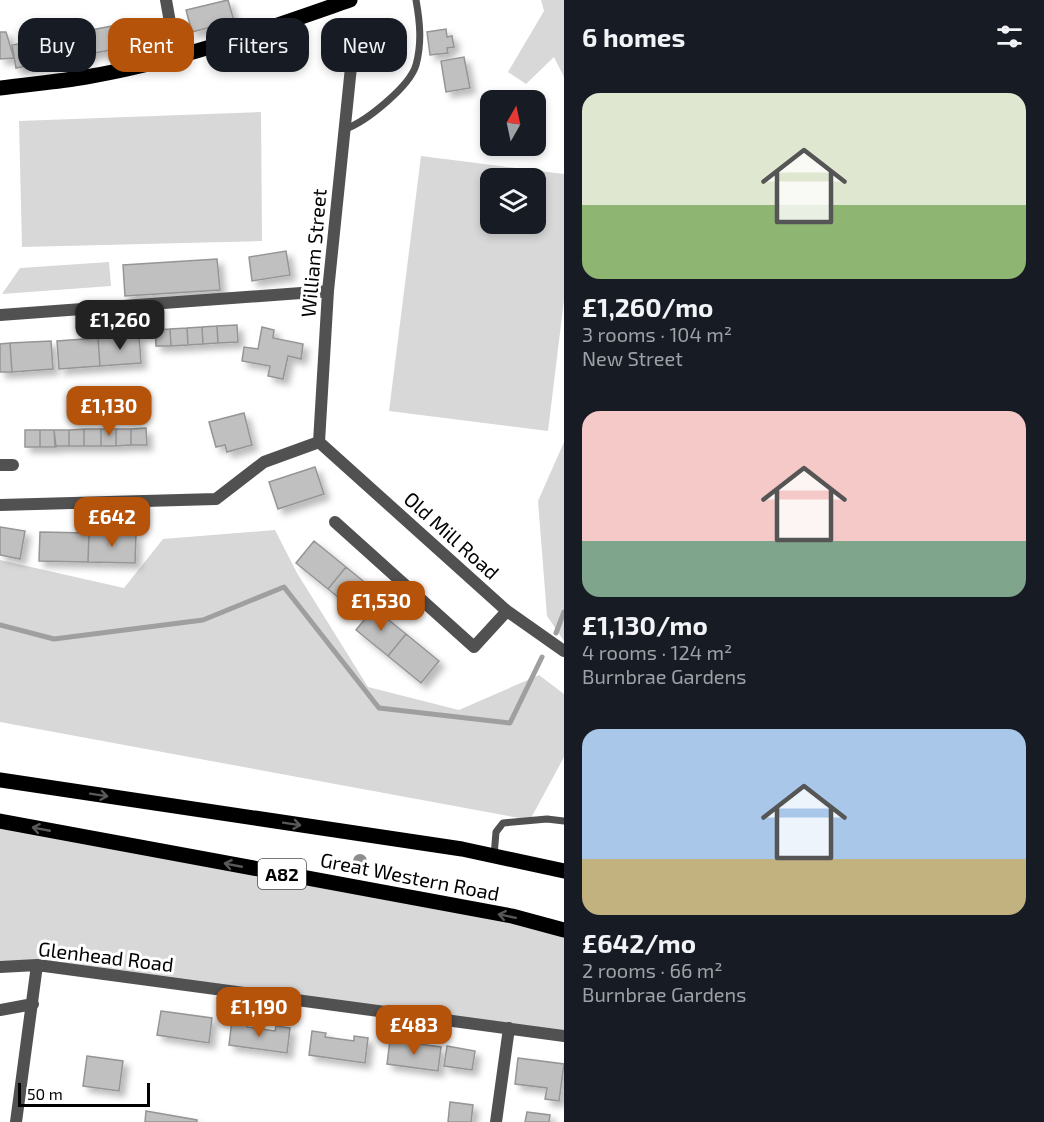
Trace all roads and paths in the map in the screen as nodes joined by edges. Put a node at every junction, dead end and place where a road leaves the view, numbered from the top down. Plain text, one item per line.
1 (166, 0) edge
2 (350, 0) edge
3 (416, 0) edge
4 (169, 18) edge
5 (194, 51) edge
6 (108, 71) edge
7 (351, 72) edge
8 (0, 88) edge
9 (345, 129) junction
10 (328, 291) junction
11 (0, 315) edge
12 (318, 442) junction
13 (0, 465) edge
14 (13, 465) dead end
15 (0, 505) edge
16 (335, 522) dead end
17 (507, 611) junction
18 (564, 651) edge
19 (0, 780) edge
20 (564, 821) edge
21 (0, 822) edge
22 (494, 856) junction
23 (564, 871) edge
24 (564, 930) edge
25 (37, 965) junction
26 (0, 967) edge
27 (33, 1004) junction
28 (0, 1010) edge
29 (509, 1028) junction
30 (564, 1036) edge
31 (16, 1122) edge
32 (496, 1122) edge

1 - 4 street
2 - 5 main road
3 - 9 lane
6 - 8 main road
7 - 9 street, William Street
9 - 10 street, William Street
10 - 11 street
10 - 12 street, William Street
12 - 15 street
12 - 17 street, Old Mill Road
13 - 14 street
16 - 17 street
17 - 18 street, Old Mill Road
19 -> 22 main road, Great Western Road
20 - 22 lane
24 -> 21 main road, Great Western Road / A82
22 - 23 main road, Great Western Road
25 - 26 street, Glenhead Road
25 - 27 street
25 - 29 street, Glenhead Road
27 - 28 street
27 - 31 street
29 - 30 street, Glenhead Road
29 - 32 street

